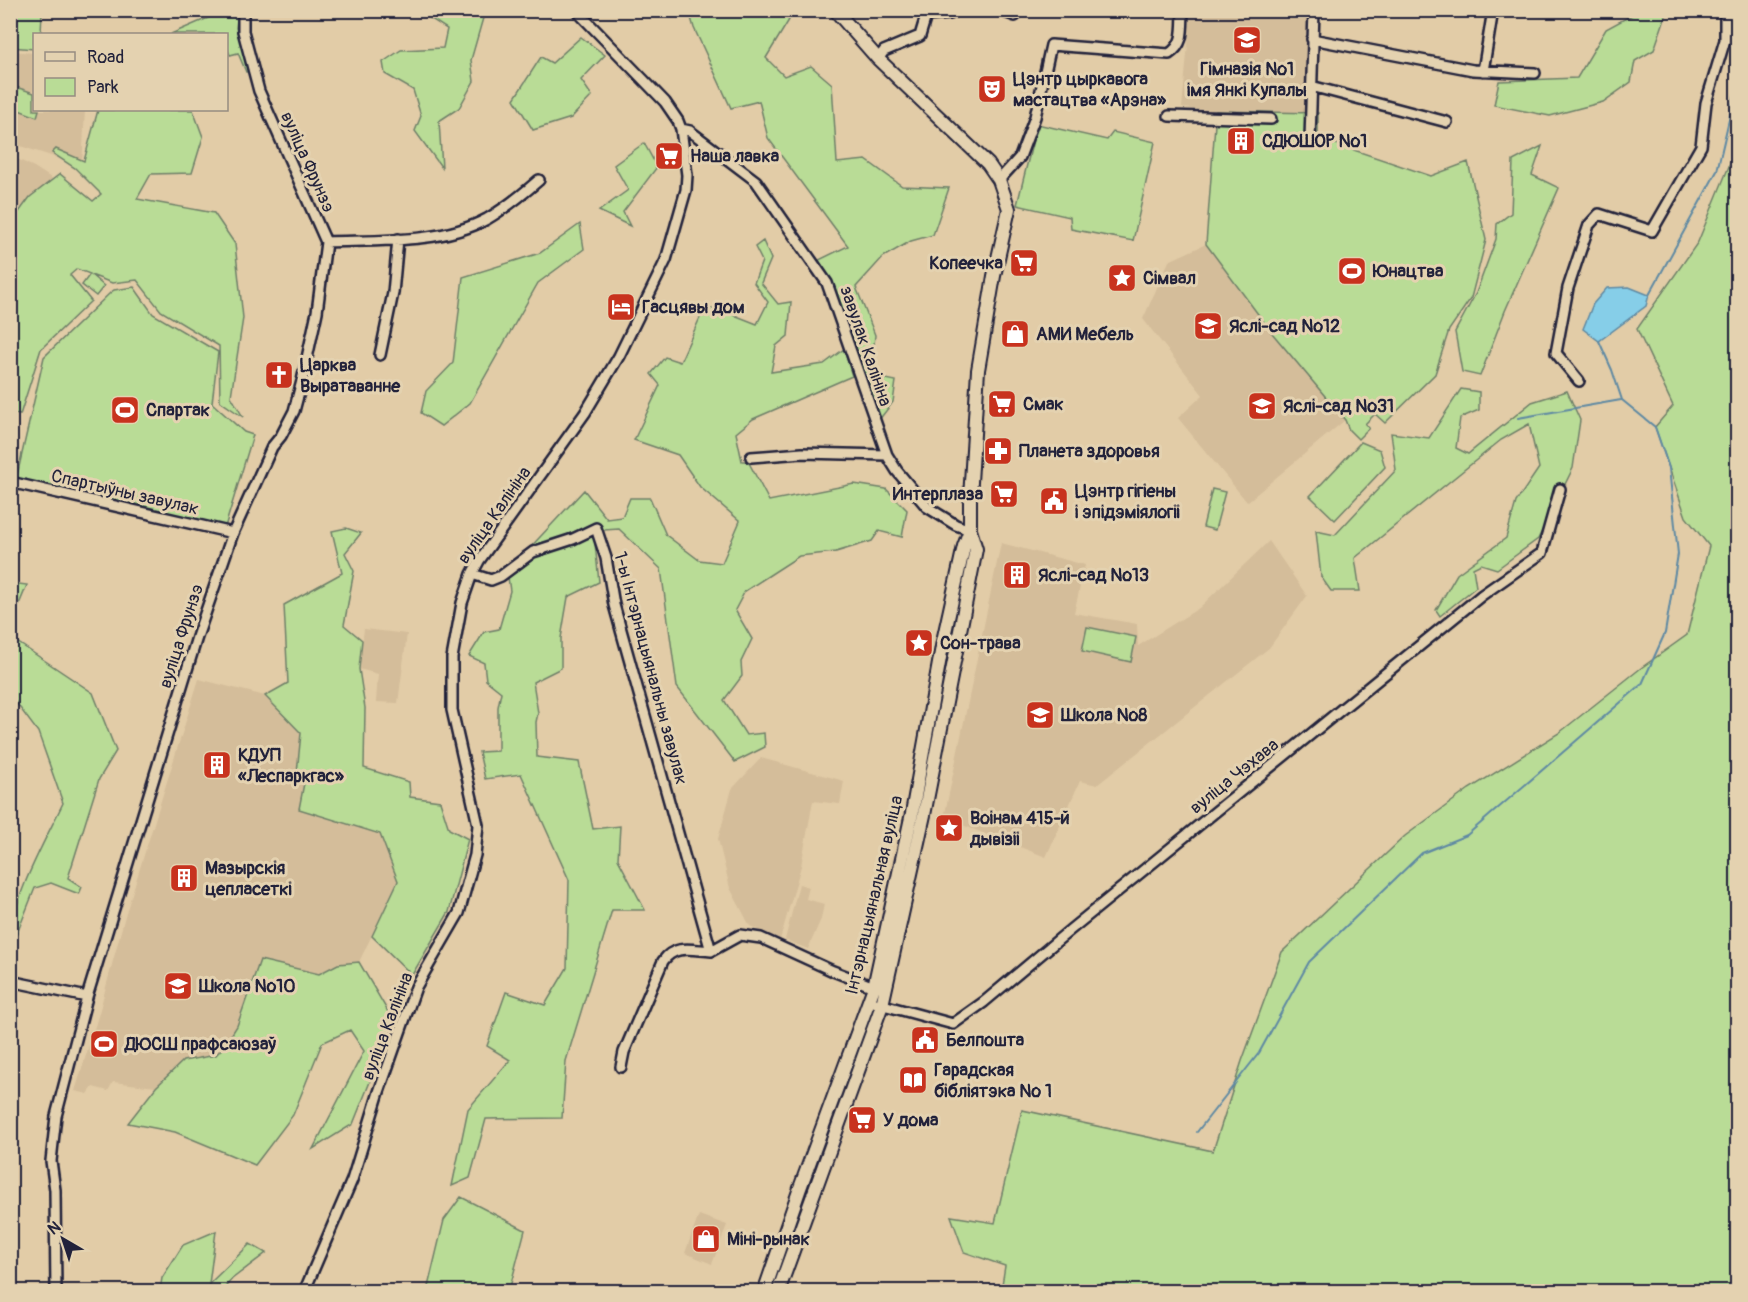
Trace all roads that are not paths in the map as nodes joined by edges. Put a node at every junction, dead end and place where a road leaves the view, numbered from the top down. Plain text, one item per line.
1 (243, 10) edge
2 (576, 10) edge
3 (835, 10) edge
4 (957, 10) edge
5 (999, 10) edge
6 (1015, 10) edge
7 (1183, 10) edge
8 (1314, 10) edge
9 (1493, 10) edge
10 (1725, 10) edge
11 (926, 13) edge
12 (1312, 39) junction
13 (878, 59) junction
14 (1483, 71) junction
15 (1535, 73) dead end
16 (1311, 86) junction
17 (1169, 116) dead end
18 (1271, 119) dead end
19 (1447, 122) dead end
20 (681, 129) junction
21 (1310, 139) dead end
22 (539, 180) dead end
23 (999, 180) junction
24 (398, 239) junction
25 (326, 242) junction
26 (380, 355) dead end
27 (1579, 381) dead end
28 (887, 455) junction
29 (751, 457) dead end
30 (10, 482) edge
31 (1560, 489) dead end
32 (970, 530) junction
33 (233, 533) junction
34 (472, 574) junction
35 (918, 814) junction
36 (711, 951) junction
37 (10, 981) edge
38 (874, 987) junction
39 (87, 996) junction
40 (870, 1000) junction
41 (882, 1005) junction
42 (621, 1067) dead end
43 (56, 1292) edge
44 (304, 1292) edge
45 (764, 1292) edge
46 (778, 1292) edge

1 - 25 street, вуліца Фрунзэ
2 - 20 street, вуліца Калініна
3 - 13 main road, Інтэрнацыянальная вуліца
4 - 11 street
5 - 6 street
7 - 23 street
8 - 12 street
9 - 14 street
10 - 27 street
11 - 13 street
12 - 14 street
12 - 16 street
13 - 23 main road, Інтэрнацыянальная вуліца
14 - 15 street
16 - 19 street
16 - 21 street
17 - 18 street
20 - 28 street, завулак Калініна
20 - 34 street, вуліца Калініна
22 - 24 street
23 - 32 main road, Інтэрнацыянальная вуліца
24 - 25 street
24 - 26 street
25 - 33 street, вуліца Фрунзэ
28 - 29 street
28 - 32 street, завулак Калініна
30 - 33 street, Спартыўны завулак
31 - 41 street, вуліца Чэхава
32 - 35 main road, Інтэрнацыянальная вуліца
33 - 39 street, вуліца Фрунзэ
34 - 36 street, 1-ы Інтэрнацыянальны завулак
34 - 44 street, вуліца Калініна
35 - 38 main road, Інтэрнацыянальная вуліца
35 - 41 main road, Інтэрнацыянальная вуліца
36 - 38 street
36 - 42 street
37 - 39 street
38 - 40 main road, Інтэрнацыянальная вуліца
39 - 43 street, вуліца Фрунзэ
40 - 41 street
40 - 45 main road, Інтэрнацыянальная вуліца
41 - 46 main road, Інтэрнацыянальная вуліца

